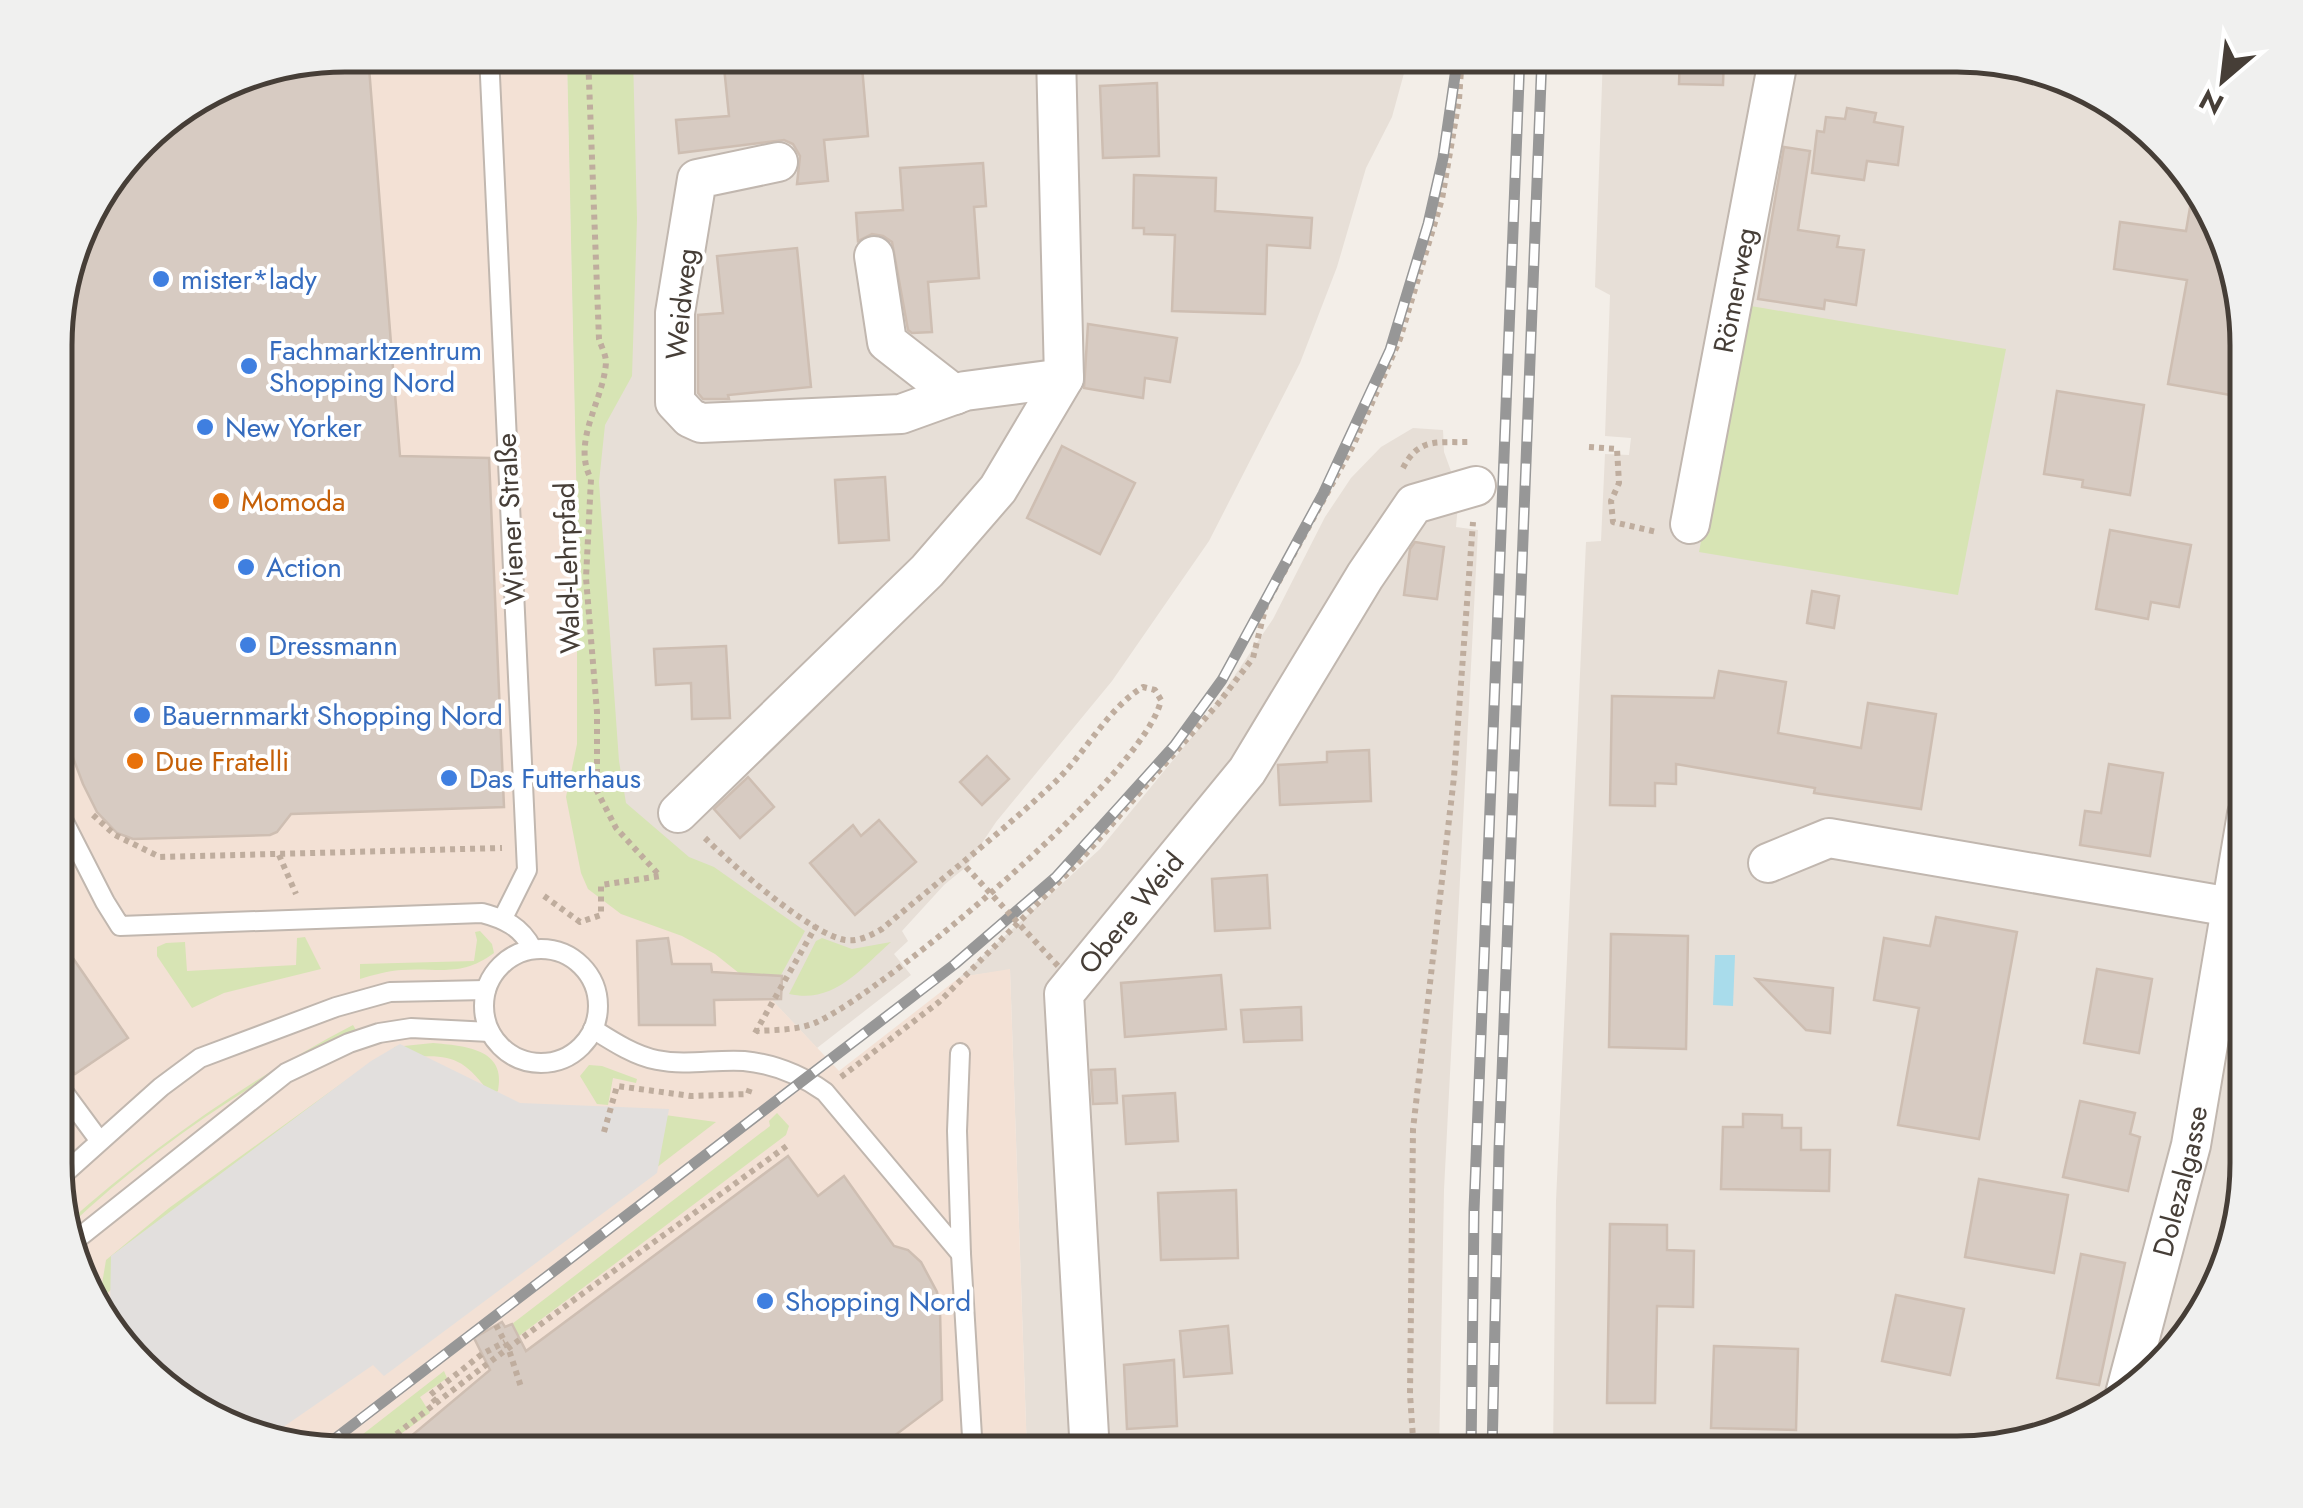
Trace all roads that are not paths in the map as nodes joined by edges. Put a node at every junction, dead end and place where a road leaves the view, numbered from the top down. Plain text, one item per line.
1 (490, 72) edge
2 (1056, 72) edge
3 (1776, 72) edge
4 (778, 162) dead end
5 (874, 256) dead end
6 (1064, 378) junction
7 (955, 395) junction
8 (1476, 486) road end
9 (1690, 524) road end
10 (678, 814) road end
11 (72, 854) edge
12 (1768, 863) dead end
13 (2230, 907) edge
14 (503, 918) junction
15 (2230, 919) edge
16 (532, 948) junction
17 (486, 990) junction
18 (593, 1029) junction
19 (490, 1032) junction
20 (960, 1053) dead end
21 (72, 1102) edge
22 (100, 1140) junction
23 (72, 1166) edge
24 (83, 1234) edge
25 (961, 1254) junction
26 (2130, 1374) edge
27 (972, 1436) edge
28 (1089, 1436) edge

1 - 14 lane, Wiener Straße
2 - 6 street
3 - 9 street, Römerweg
4 - 7 street, Weidweg
5 - 7 street
6 - 7 street, Weidweg
6 - 10 street
8 - 28 street, Obere Weid
11 - 14 lane
12 - 13 street
14 - 16 lane
15 - 26 street, Dolezalgasse
16 - 17 lane
16 - 18 lane
17 - 19 lane
17 - 22 lane
18 - 19 lane
18 - 25 lane
19 - 24 lane
20 - 25 lane
21 - 22 lane
22 - 23 lane
25 - 27 lane

